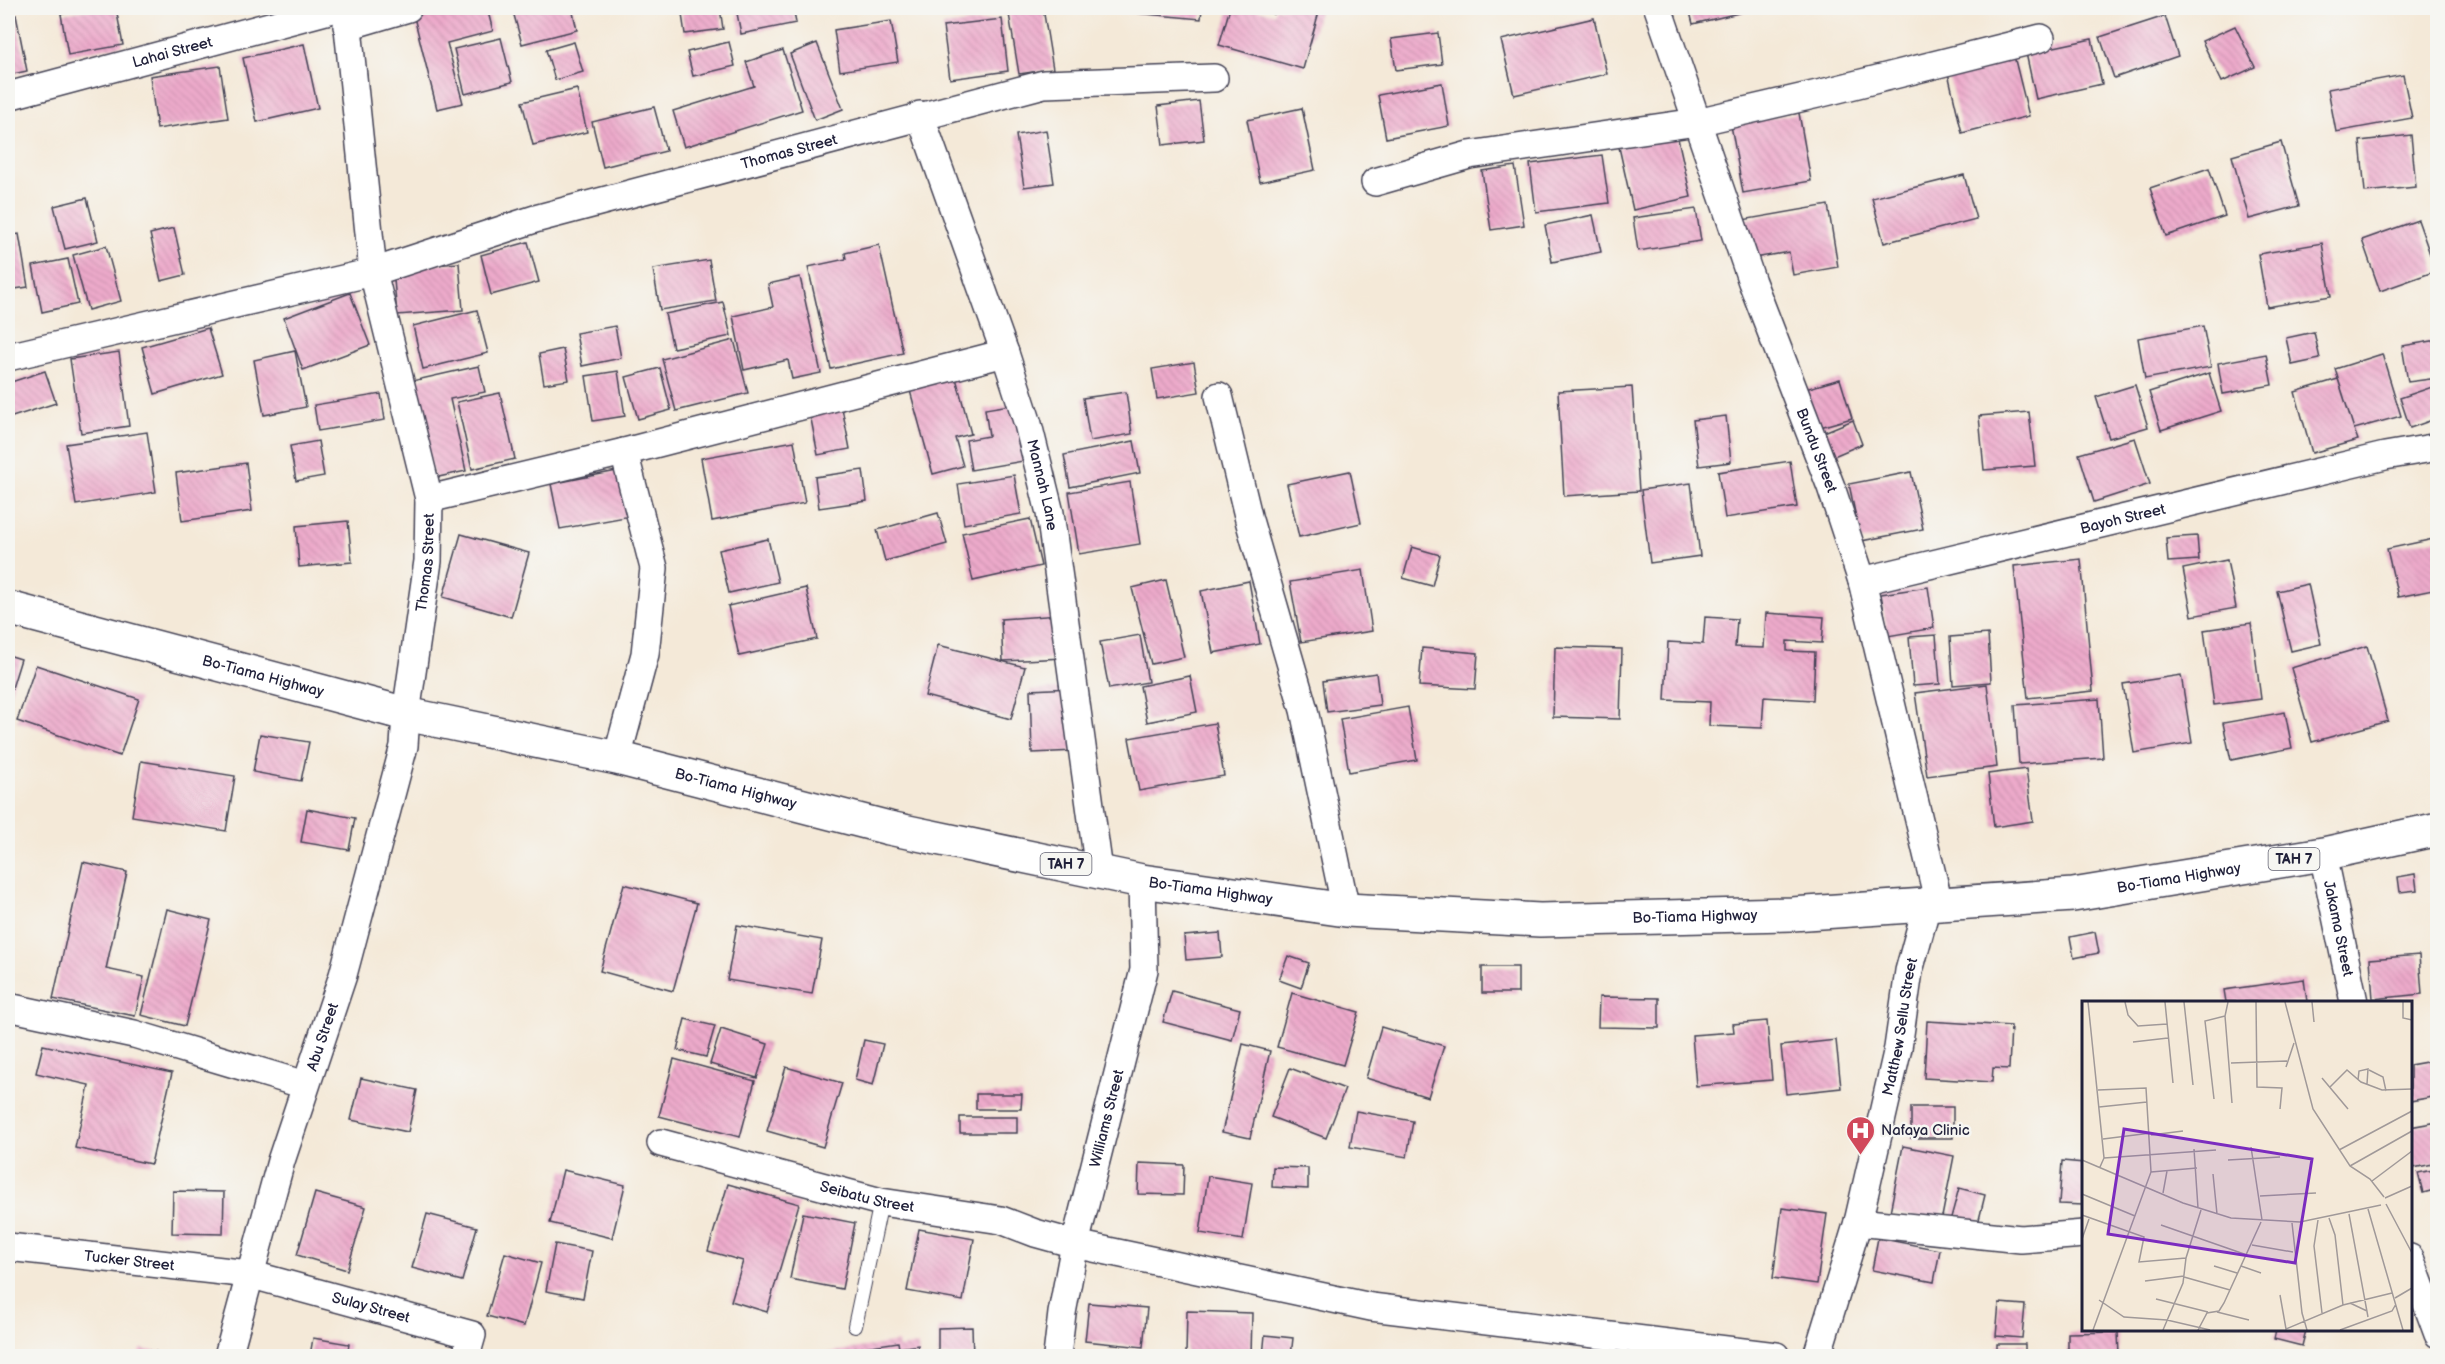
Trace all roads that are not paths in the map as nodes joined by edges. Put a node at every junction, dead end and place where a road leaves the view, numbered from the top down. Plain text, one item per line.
1 (408, 8) edge
2 (1658, 8) edge
3 (343, 14) edge
4 (2041, 38) dead end
5 (1214, 78) dead end
6 (8, 96) edge
7 (920, 115) junction
8 (1697, 122) junction
9 (1375, 182) dead end
10 (373, 272) junction
11 (1005, 353) junction
12 (8, 357) edge
13 (1219, 396) dead end
14 (2438, 447) edge
15 (624, 452) junction
16 (429, 499) junction
17 (1862, 581) junction
18 (8, 608) edge
19 (406, 714) junction
20 (617, 758) junction
21 (2438, 829) edge
22 (2323, 854) junction
23 (1099, 871) junction
24 (1142, 881) junction
25 (1933, 905) junction
26 (1346, 910) junction
27 (2354, 1001) edge
28 (8, 1007) edge
29 (304, 1085) junction
30 (661, 1143) dead end
31 (880, 1202) junction
32 (1858, 1222) junction
33 (2082, 1234) edge
34 (1075, 1244) junction
35 (8, 1247) edge
36 (2412, 1263) edge
37 (249, 1274) junction
38 (855, 1326) dead end
39 (2438, 1334) edge
40 (228, 1356) edge
41 (466, 1356) edge
42 (1058, 1356) edge
43 (1776, 1356) edge
44 (1817, 1356) edge

1 - 3 street, Lahai Street
2 - 8 street, Bundu Street
3 - 6 street, Lahai Street
3 - 10 street, Thomas Street
4 - 8 street
5 - 7 street, Thomas Street
7 - 10 street, Thomas Street
7 - 11 street, Mannah Lane
8 - 9 street
8 - 17 street, Bundu Street
10 - 12 street, Thomas Street
10 - 16 street, Thomas Street
11 - 15 street
11 - 23 street, Mannah Lane
13 - 26 street
14 - 17 street, Bayoh Street
15 - 16 street
15 - 20 street
16 - 19 street, Thomas Street
17 - 25 street, Bundu Street
18 - 19 highway, Bo-Tiama Highway / TAH 7
19 - 20 highway, Bo-Tiama Highway / TAH 7
19 - 29 street, Abu Street
20 - 23 highway, Bo-Tiama Highway / TAH 7
21 - 22 highway, Bo-Tiama Highway / TAH 7
22 - 25 highway, Bo-Tiama Highway / TAH 7
22 - 27 street, Jakama Street
23 - 24 highway, Bo-Tiama Highway / TAH 7
24 - 26 highway, Bo-Tiama Highway / TAH 7
24 - 34 street, Williams Street
25 - 26 highway, Bo-Tiama Highway / TAH 7
25 - 32 street, Matthew Sellu Street
28 - 29 street
29 - 37 street, Abu Street
30 - 31 street, Seibatu Street
31 - 34 street, Seibatu Street
31 - 38 lane
32 - 33 street
32 - 44 street, Matthew Sellu Street
34 - 42 street, Williams Street
34 - 43 street, Seibatu Street
35 - 37 street, Tucker Street
36 - 39 street
37 - 40 street, Abu Street
37 - 41 street, Sulay Street

